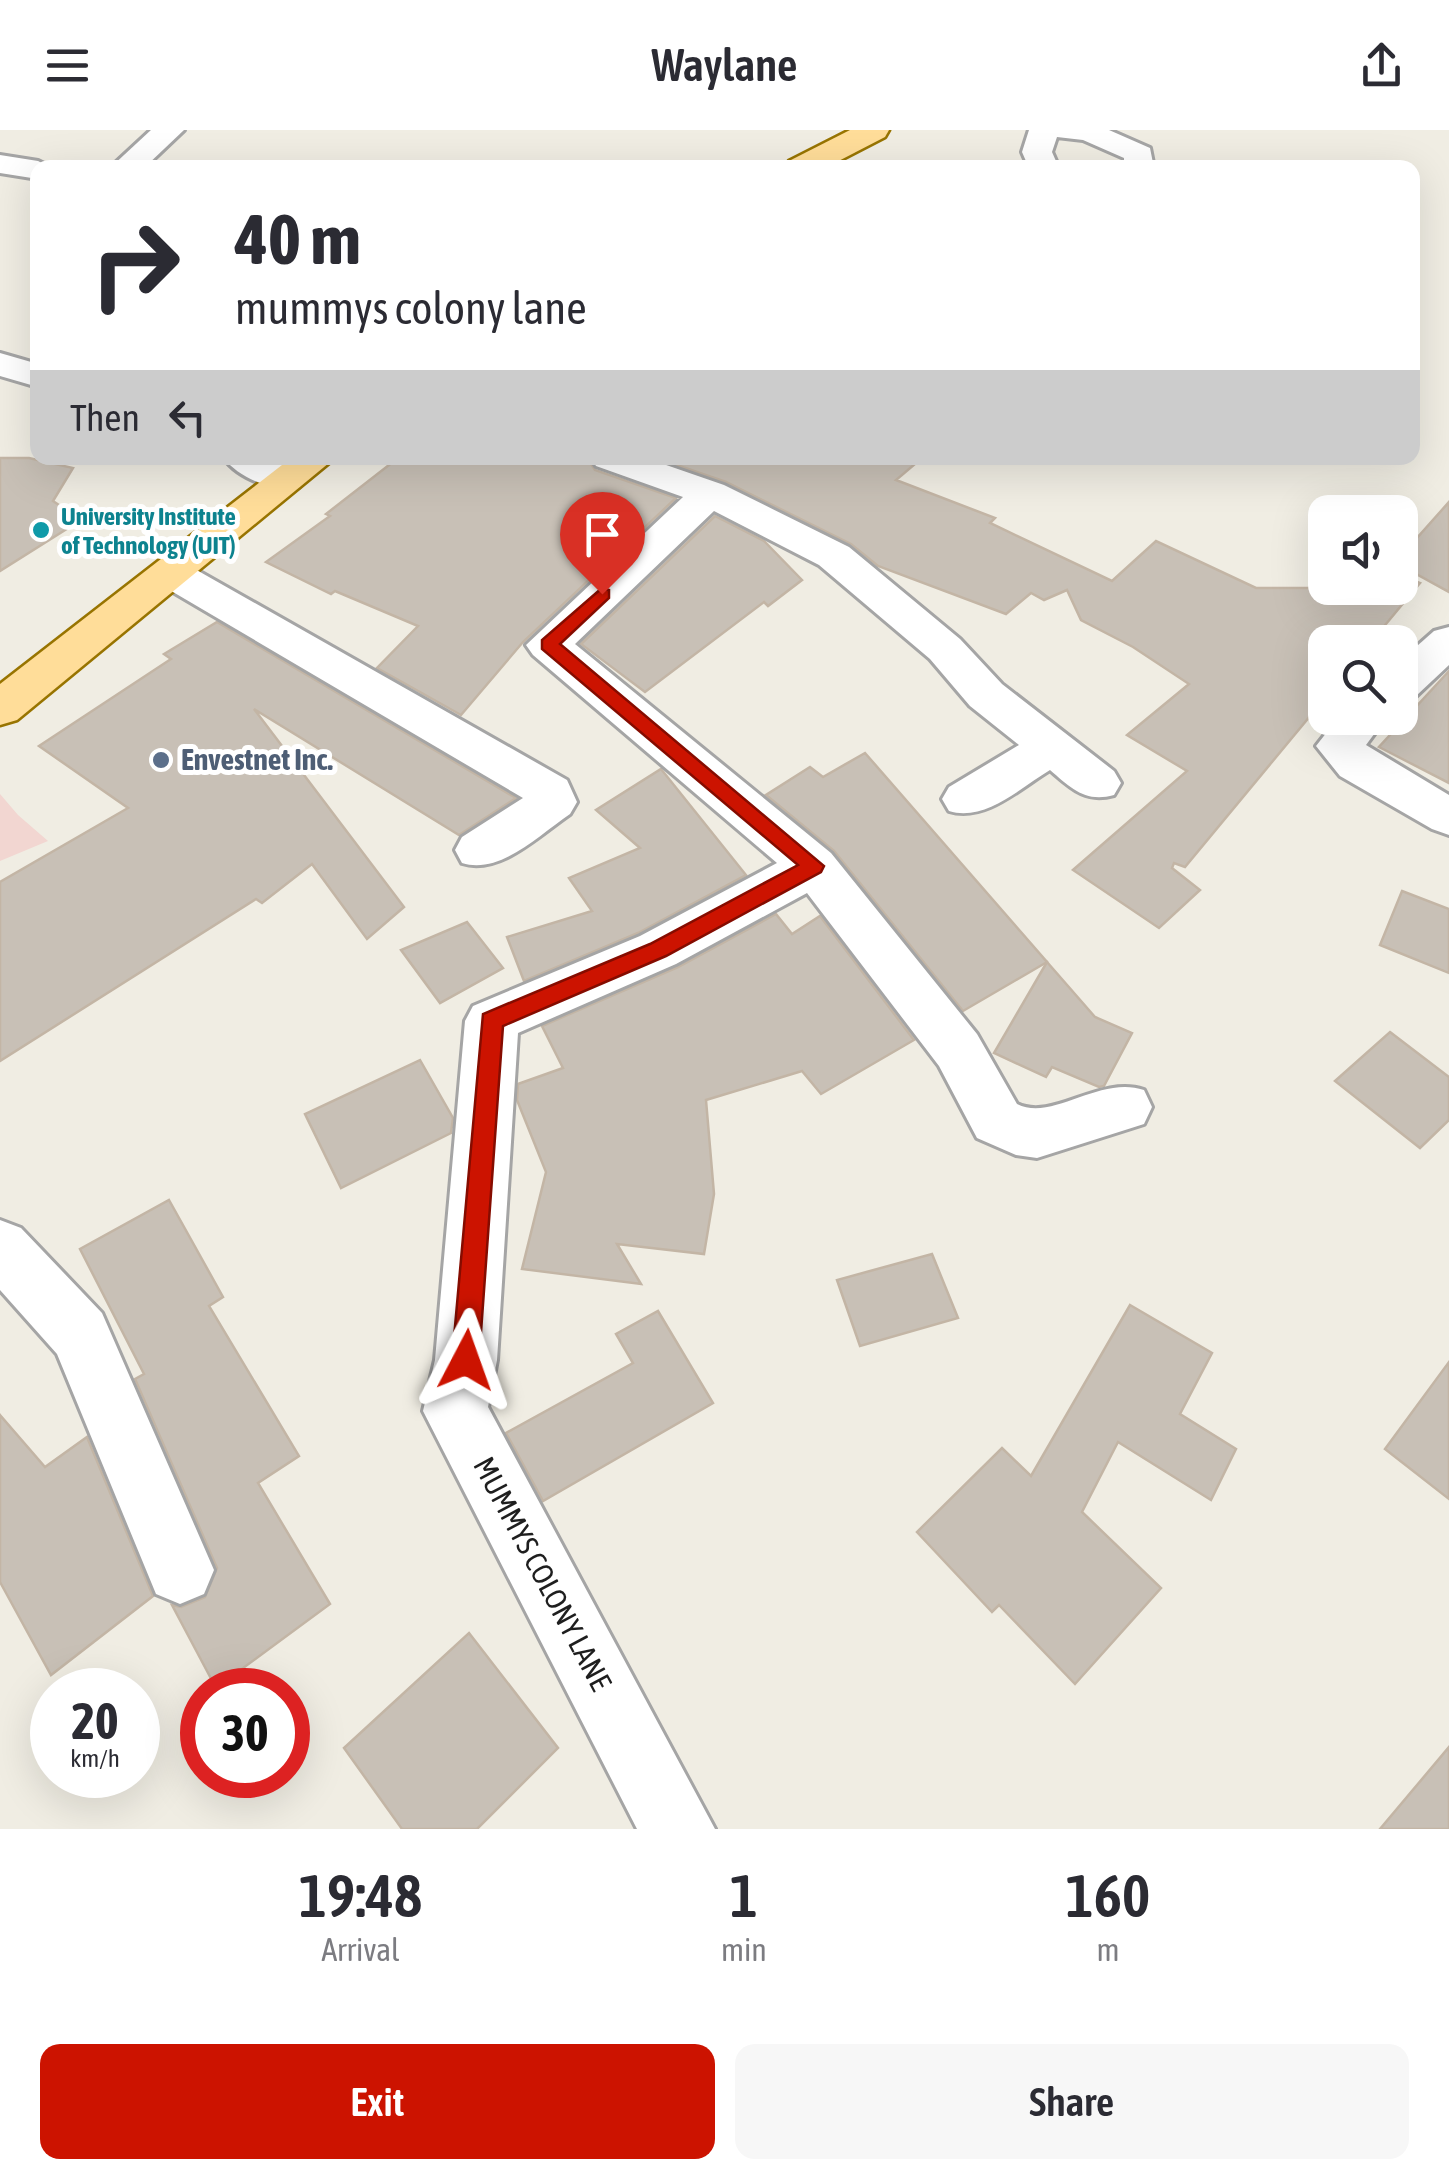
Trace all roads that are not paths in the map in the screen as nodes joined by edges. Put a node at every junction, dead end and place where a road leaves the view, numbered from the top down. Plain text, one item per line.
1 (169, 130) edge
2 (1044, 130) edge
3 (1066, 130) edge
4 (866, 131) edge
5 (134, 160) edge
6 (814, 160) edge
7 (1040, 160) edge
8 (1139, 160) edge
9 (0, 164) edge
10 (30, 169) edge
11 (0, 364) edge
12 (30, 373) edge
13 (630, 465) edge
14 (300, 468) edge
15 (710, 493) junction
16 (171, 573) junction
17 (1449, 642) edge
18 (1418, 670) edge
19 (0, 709) edge
20 (1349, 735) edge
21 (1052, 747) junction
22 (1097, 782) dead end
23 (966, 799) dead end
24 (1449, 818) edge
25 (479, 850) dead end
26 (814, 866) junction
27 (1124, 1108) dead end
28 (0, 1246) edge
29 (180, 1570) dead end
30 (678, 1829) edge

1 - 5 street
2 - 7 street
3 - 8 street
4 - 6 main road
9 - 10 street
11 - 12 street
13 - 15 street
14 - 16 main road
15 - 21 street
15 - 26 street
16 - 19 main road
16 - 25 street
17 - 18 street
20 - 24 street
21 - 22 street
21 - 23 street
26 - 27 street
26 - 30 street, MUMMYS COLONY LANE
28 - 29 street

